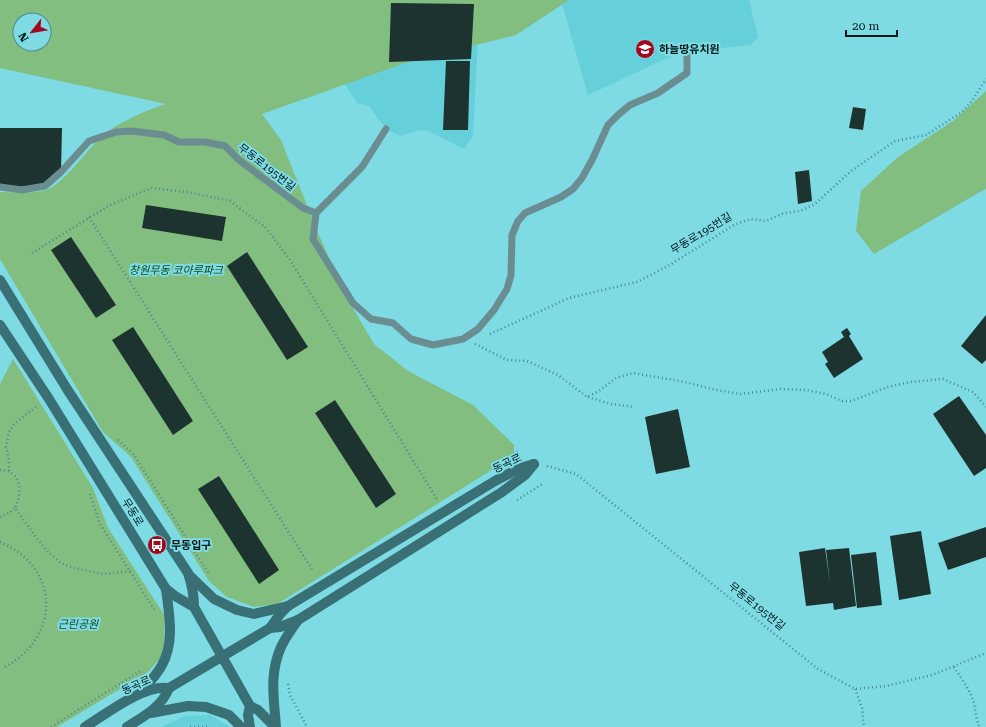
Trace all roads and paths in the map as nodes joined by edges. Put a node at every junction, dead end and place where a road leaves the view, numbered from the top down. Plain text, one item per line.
1 (687, 55) dead end
2 (986, 79) edge
3 (386, 129) dead end
4 (0, 188) edge
5 (316, 213) junction
6 (89, 217) junction
7 (32, 253) dead end
8 (0, 280) edge
9 (0, 325) edge
10 (463, 339) junction
11 (586, 396) junction
12 (32, 401) dead end
13 (36, 407) junction
14 (635, 407) dead end
15 (986, 407) edge
16 (40, 414) dead end
17 (116, 439) dead end
18 (518, 451) dead end
19 (504, 460) dead end
20 (534, 464) junction
21 (0, 470) edge
22 (9, 471) junction
23 (544, 483) dead end
24 (90, 493) dead end
25 (438, 500) junction
26 (431, 504) dead end
27 (511, 504) dead end
28 (15, 508) junction
29 (445, 511) junction
30 (0, 516) edge
31 (0, 542) edge
32 (312, 569) dead end
33 (130, 571) junction
34 (188, 573) junction
35 (212, 579) dead end
36 (166, 589) junction
37 (288, 606) junction
38 (194, 607) junction
39 (155, 611) dead end
40 (298, 620) junction
41 (270, 628) junction
42 (986, 652) edge
43 (222, 656) junction
44 (954, 667) junction
45 (2, 668) dead end
46 (141, 671) dead end
47 (288, 683) dead end
48 (169, 688) junction
49 (855, 689) junction
50 (139, 694) junction
51 (250, 706) junction
52 (151, 712) junction
53 (50, 727) edge
54 (85, 727) edge
55 (127, 727) edge
56 (190, 727) edge
57 (206, 727) edge
58 (241, 727) edge
59 (250, 727) edge
60 (276, 727) edge
61 (307, 727) edge
62 (864, 727) edge
63 (980, 727) edge

1 - 10 lane
2 - 10 path, 무동로195번길
3 - 5 lane
4 - 5 lane, 무동로195번길
5 - 10 lane
6 - 7 path
6 - 25 path
6 - 32 path
8 - 34 main road, 무동로
9 - 36 main road, 무동로
10 - 11 path
11 - 14 path
11 - 15 path
12 - 13 path
13 - 16 path
13 - 22 path
17 - 35 path
18 - 19 path
20 - 29 main road, 동곡로
20 - 40 main road, 동곡로
20 - 49 path, 무동로195번길
21 - 22 path
22 - 28 path
23 - 27 path
24 - 33 path
25 - 26 path
25 - 29 path
28 - 30 path
28 - 33 path
29 - 37 main road, 동곡로
31 - 45 path
33 - 39 path
34 - 37 main road
34 - 38 main road
36 - 38 main road, 무동로
36 - 50 main road
37 - 41 main road, 동곡로
38 - 43 main road
40 - 41 main road, 동곡로
40 - 60 main road
41 - 43 main road
42 - 44 path
43 - 48 main road
43 - 51 main road
44 - 49 path
44 - 63 path
46 - 53 path
47 - 61 path
48 - 50 main road, 동곡로
48 - 52 main road, 동곡로
49 - 62 path
50 - 54 main road, 동곡로
51 - 59 main road
51 - 60 main road
52 - 55 main road, 동곡로
52 - 58 main road
56 - 57 path

